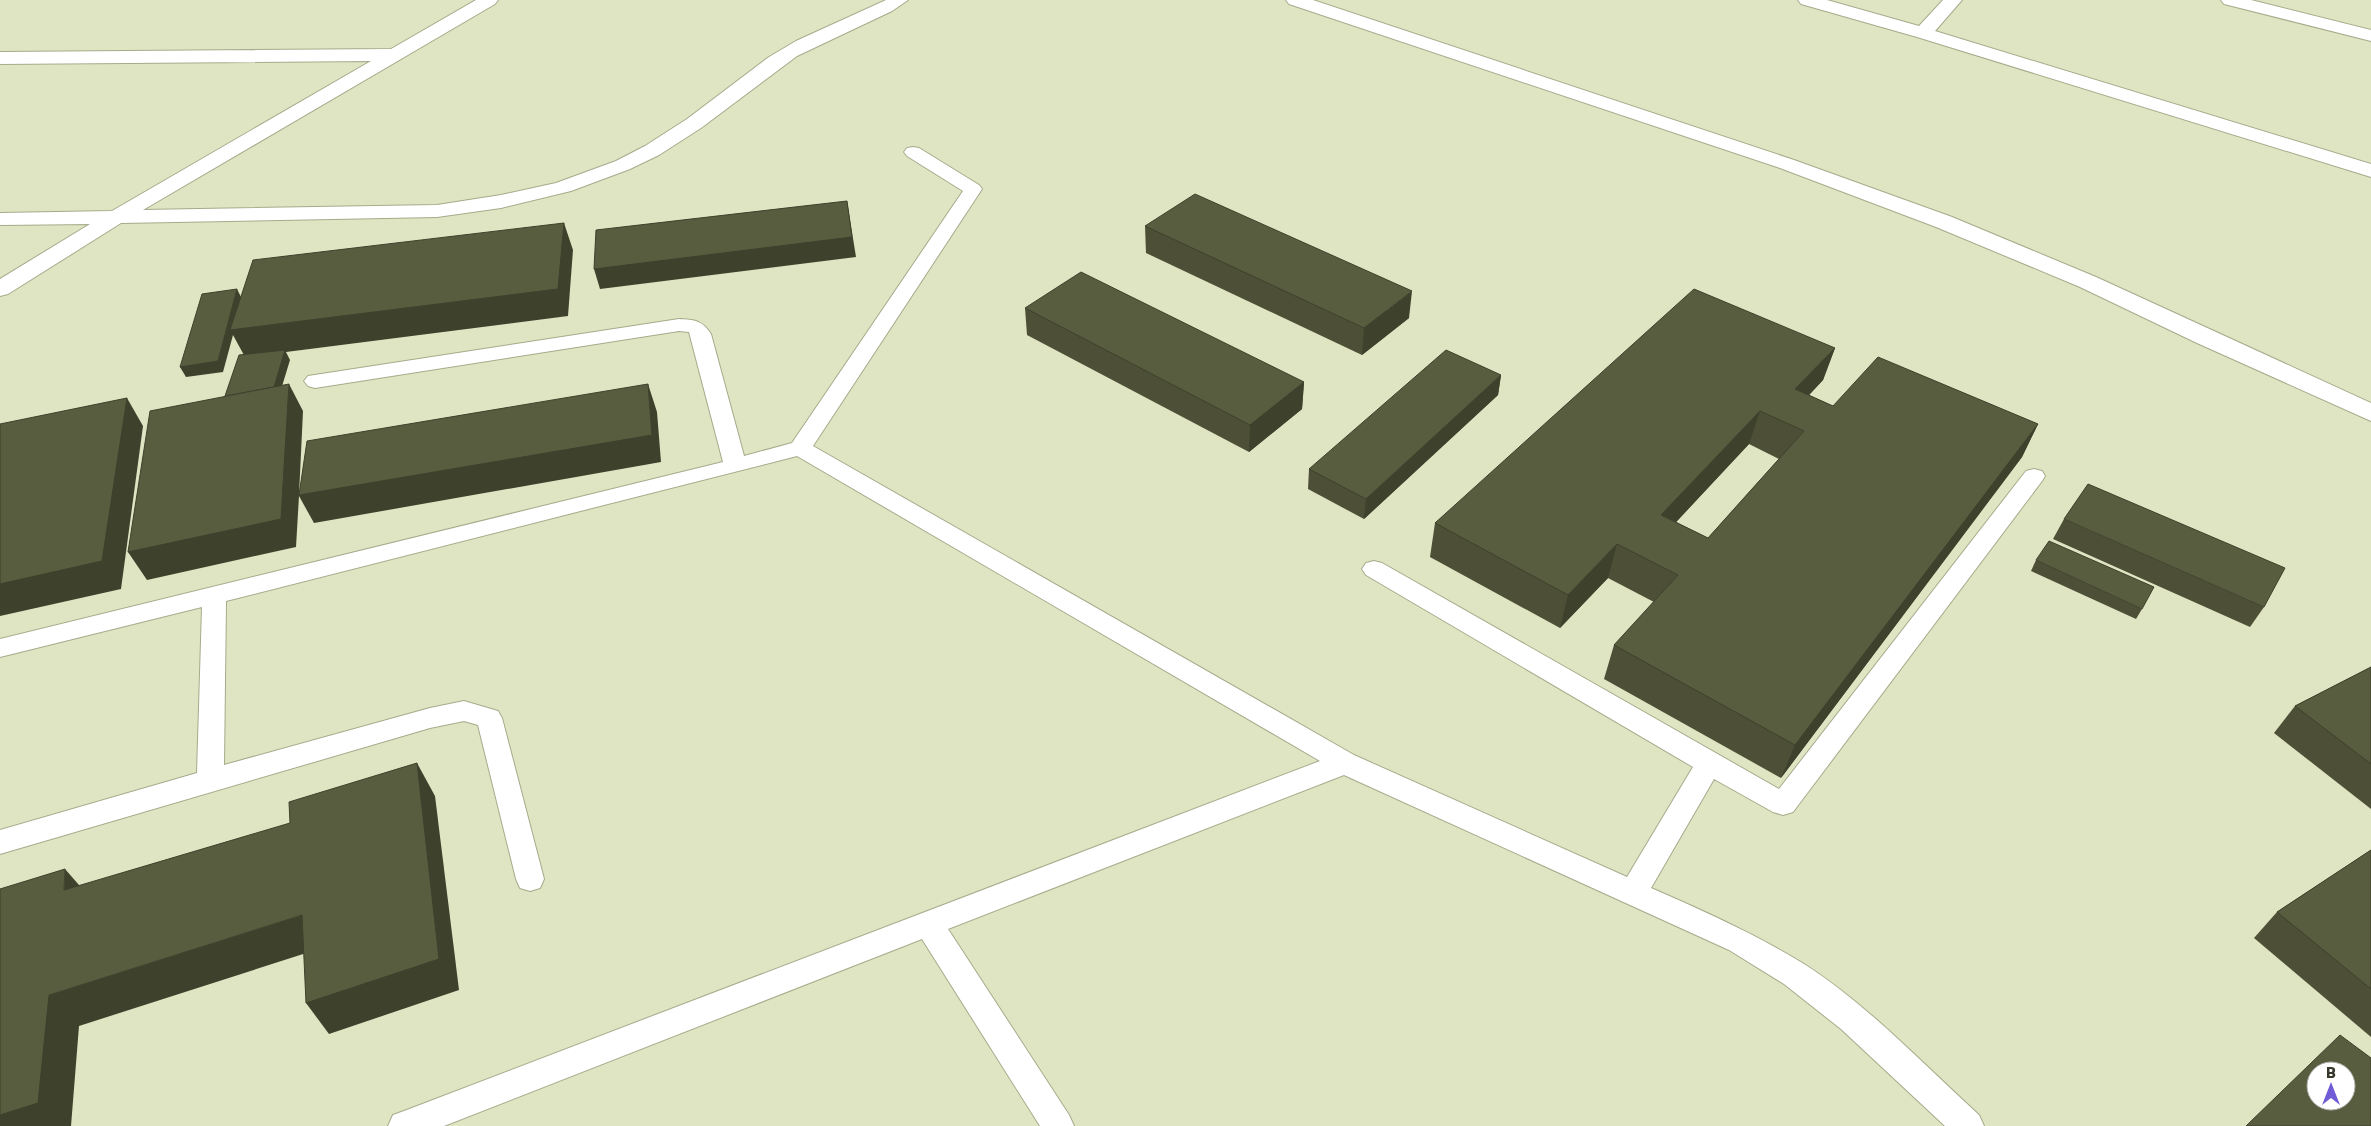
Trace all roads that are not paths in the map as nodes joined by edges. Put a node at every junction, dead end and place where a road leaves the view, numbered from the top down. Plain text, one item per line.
1 (488, 0) edge
2 (899, 0) edge
3 (1295, 0) edge
4 (1807, 0) edge
5 (1953, 0) edge
6 (2230, 0) edge
7 (1923, 33) junction
8 (2371, 36) edge
9 (396, 55) junction
10 (0, 58) edge
11 (913, 152) dead end
12 (2371, 171) edge
13 (116, 217) junction
14 (0, 219) edge
15 (0, 289) edge
16 (315, 381) dead end
17 (2371, 413) edge
18 (800, 448) junction
19 (735, 466) junction
20 (2034, 476) edge
21 (1374, 569) dead end
22 (214, 596) junction
23 (0, 648) edge
24 (1345, 763) junction
25 (1709, 763) junction
26 (210, 780) junction
27 (0, 842) edge
28 (530, 879) dead end
29 (1634, 892) junction
30 (928, 923) junction
31 (404, 1126) edge
32 (1058, 1126) edge
33 (1968, 1126) edge

1 - 9 street
2 - 13 street
3 - 17 street
4 - 7 street
5 - 7 street
6 - 8 street
7 - 12 street
9 - 10 street
9 - 13 street
11 - 18 lane
13 - 14 street
13 - 15 street
16 - 19 lane
18 - 19 lane
18 - 24 lane
19 - 22 lane
20 - 25 lane
21 - 25 lane
22 - 23 lane
22 - 26 lane
24 - 29 lane
24 - 30 lane
25 - 29 lane
26 - 27 lane
26 - 28 lane
29 - 33 lane
30 - 31 lane
30 - 32 lane

